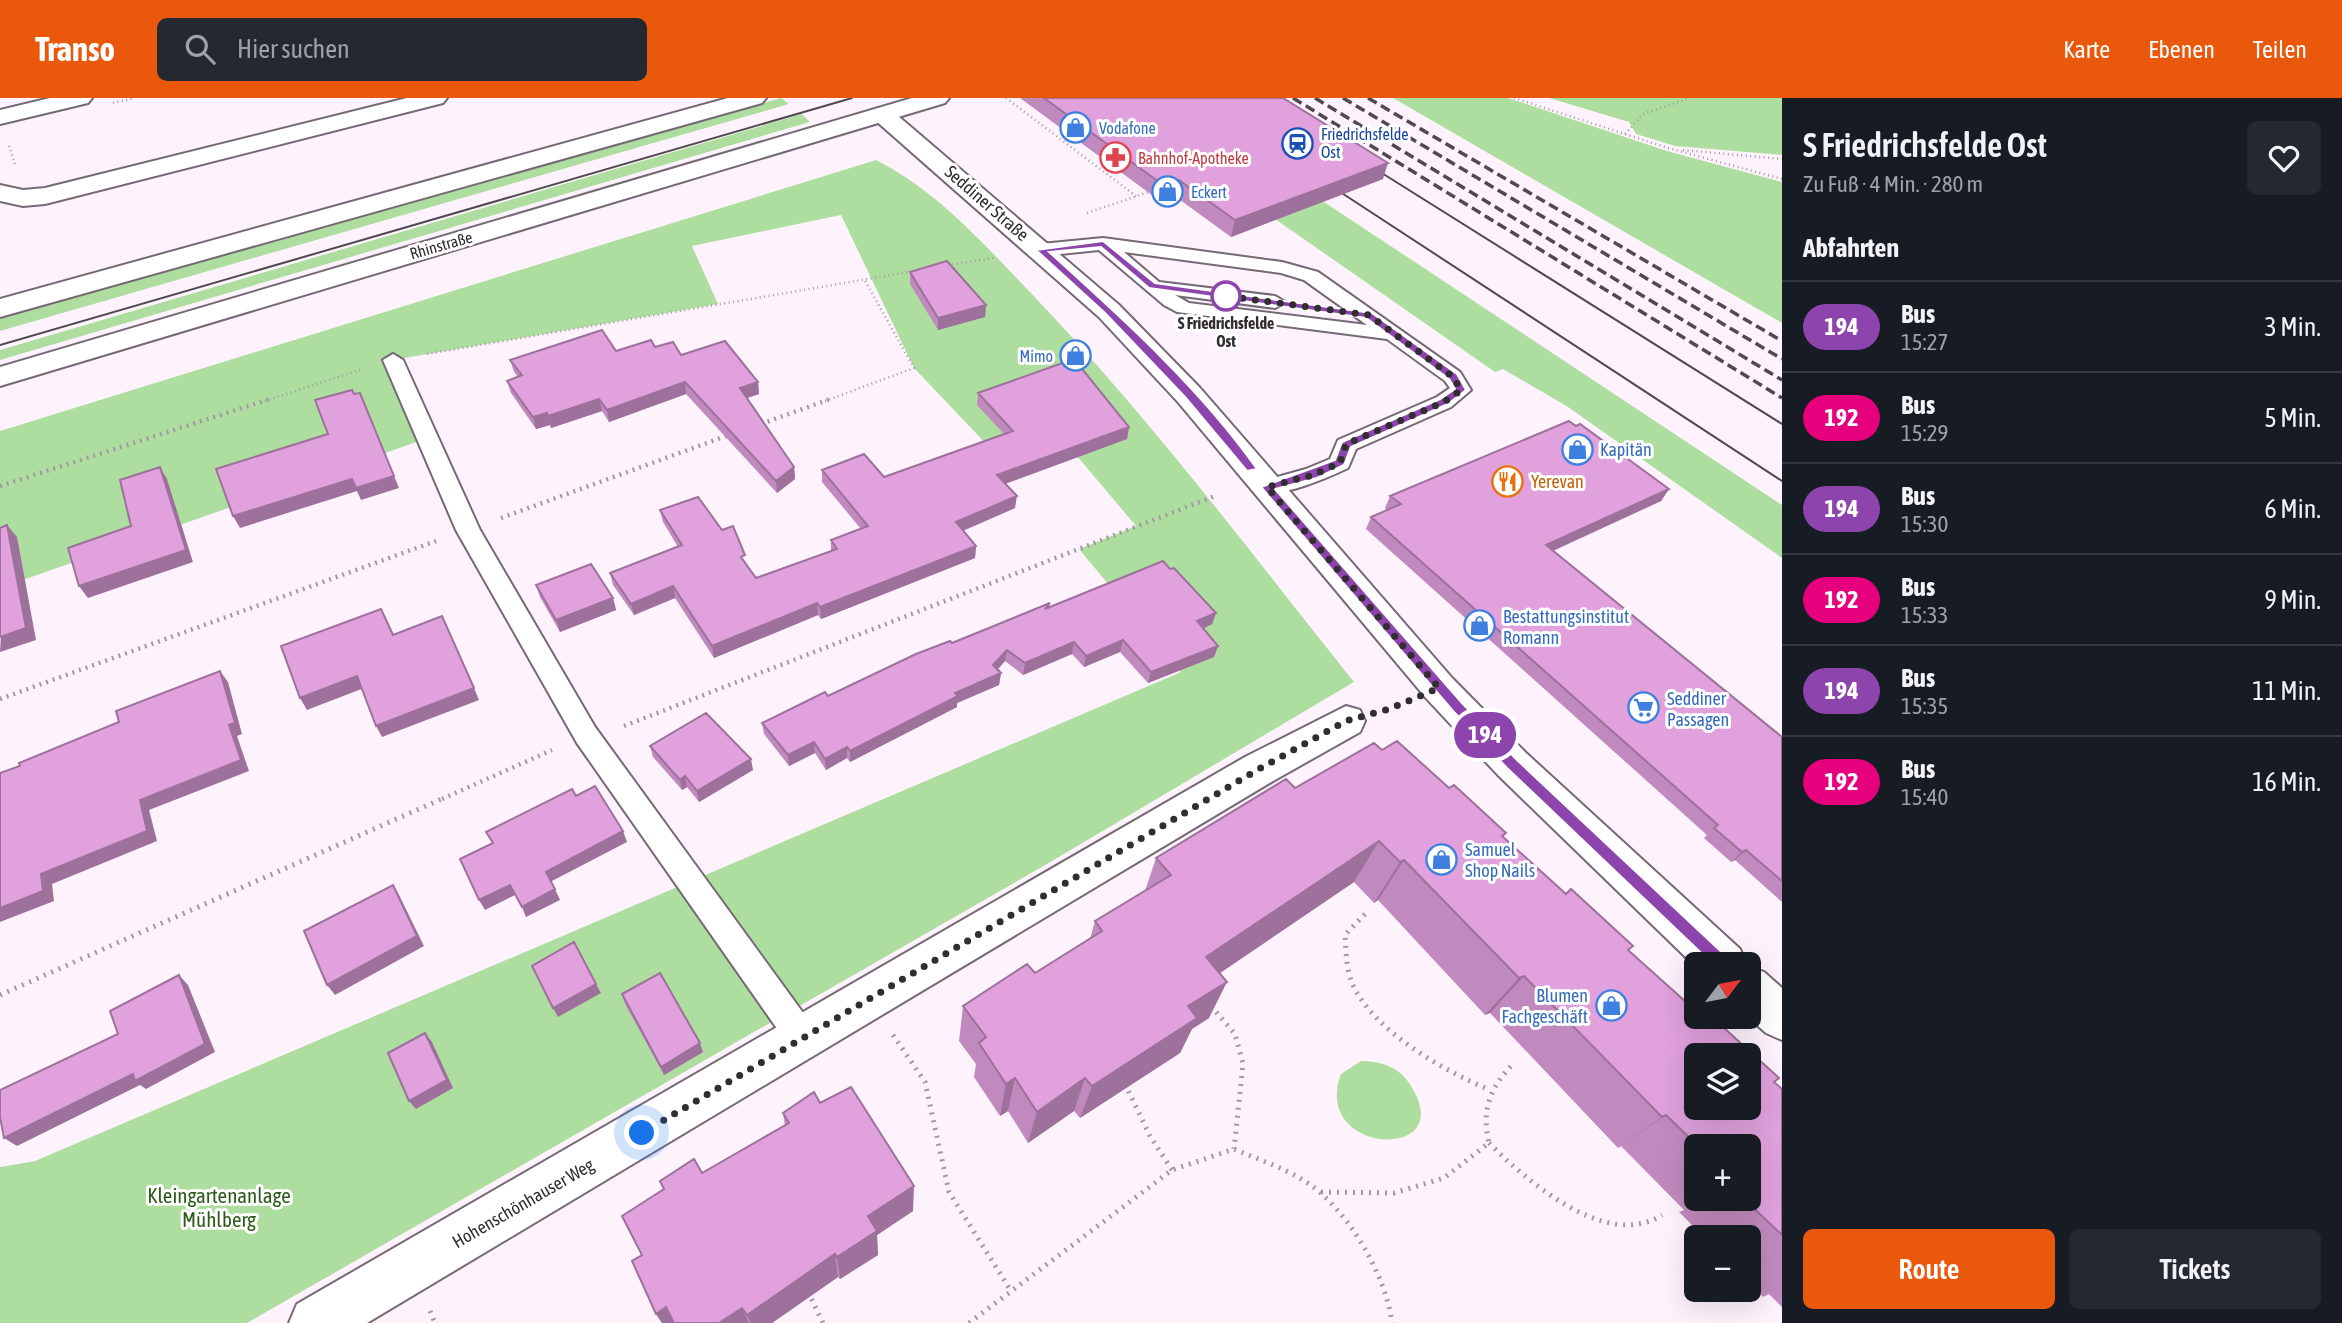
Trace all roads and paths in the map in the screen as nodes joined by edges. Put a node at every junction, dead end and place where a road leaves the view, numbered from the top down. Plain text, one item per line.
1 (80, 98) edge
2 (435, 98) edge
3 (754, 98) edge
4 (862, 98) edge
5 (937, 98) edge
6 (1006, 98) edge
7 (1514, 98) edge
8 (1690, 98) edge
9 (883, 115) junction
10 (0, 117) edge
11 (1625, 134) junction
12 (1668, 148) junction
13 (1782, 159) edge
14 (1782, 179) edge
15 (1160, 188) edge
16 (0, 193) edge
17 (1136, 196) junction
18 (1082, 214) dead end
19 (1103, 244) junction
20 (1041, 250) junction
21 (1002, 256) dead end
22 (1126, 264) junction
23 (947, 266) edge
24 (919, 270) edge
25 (1152, 286) junction
26 (1340, 294) junction
27 (0, 308) edge
28 (1369, 315) junction
29 (1393, 334) junction
30 (393, 360) junction
31 (0, 377) edge
32 (0, 486) edge
33 (1267, 487) junction
34 (1346, 721) dead end
35 (1365, 914) dead end
36 (1711, 952) edge
37 (1202, 995) edge
38 (869, 999) junction
39 (1761, 999) edge
40 (1782, 1018) edge
41 (803, 1039) junction
42 (1514, 1063) dead end
43 (1121, 1077) edge
44 (1490, 1090) junction
45 (1489, 1143) junction
46 (1234, 1149) junction
47 (1172, 1170) junction
48 (1320, 1192) junction
49 (1662, 1215) dead end
50 (803, 1283) edge
51 (1011, 1291) junction
52 (316, 1323) edge
53 (823, 1323) edge
54 (969, 1323) edge
55 (1392, 1323) edge

1 - 10 street
2 - 16 street
3 - 27 street
4 - 9 street
5 - 9 street, Rhinstraße
6 - 17 path
7 - 11 path
8 - 11 path
9 - 20 street, Seddiner Straße
9 - 31 street, Rhinstraße
11 - 12 path
12 - 13 path
12 - 14 path
15 - 17 path
17 - 18 path
19 - 20 lane
19 - 22 lane
19 - 26 lane
20 - 33 street, Seddiner Straße
21 - 23 path
22 - 25 lane
22 - 26 lane
24 - 30 path
25 - 28 lane
25 - 29 lane
26 - 28 lane
28 - 29 lane
29 - 33 lane
30 - 32 path
30 - 41 lane
33 - 36 street, Seddiner Straße
34 - 38 street, Hohenschönhauser Weg
35 - 44 path
37 - 46 path
38 - 41 street, Hohenschönhauser Weg
38 - 51 path
39 - 40 street
41 - 52 street, Hohenschönhauser Weg
42 - 44 path
43 - 47 path
44 - 45 path
45 - 48 path
45 - 49 path
46 - 47 path
46 - 48 path
47 - 51 path
48 - 55 path
50 - 53 path
51 - 54 path

